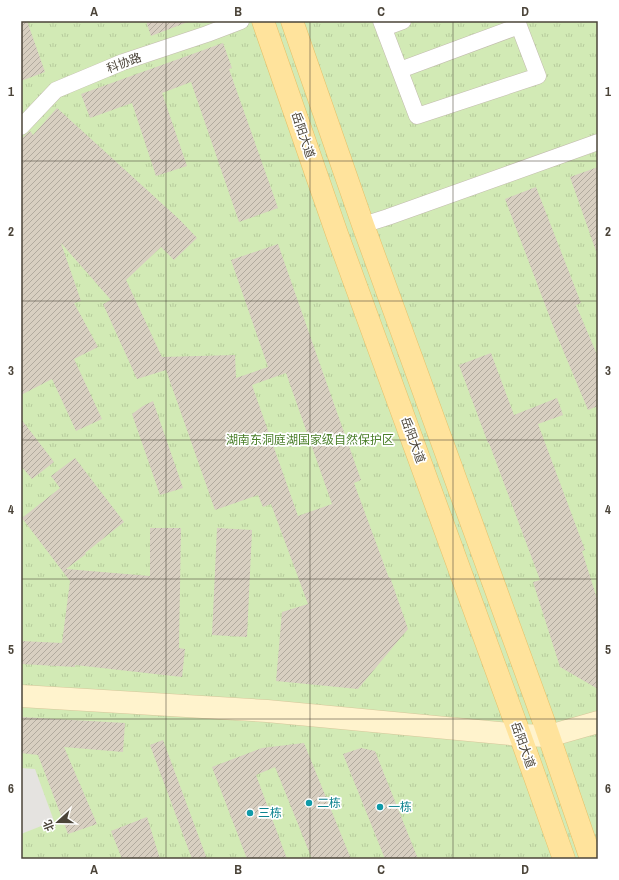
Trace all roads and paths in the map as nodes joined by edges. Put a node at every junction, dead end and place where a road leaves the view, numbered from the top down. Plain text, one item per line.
1 (241, 21) edge
2 (263, 21) edge
3 (292, 21) edge
4 (403, 21) edge
5 (518, 24) edge
6 (383, 25) edge
7 (400, 70) junction
8 (21, 127) edge
9 (598, 142) edge
10 (363, 225) junction
11 (21, 696) edge
12 (598, 706) edge
13 (598, 722) edge
14 (546, 729) junction
15 (520, 735) junction
16 (564, 859) edge
17 (591, 859) edge

1 - 8 street, 科协路
2 - 15 main road, 岳阳大道
3 - 10 main road
4 - 6 street
5 - 7 street
5 - 7 street
6 - 7 street
9 - 10 street
10 - 14 main road
11 - 15 street
12 - 14 street
13 - 14 street
14 - 15 street
14 - 17 main road
15 - 16 main road, 岳阳大道

